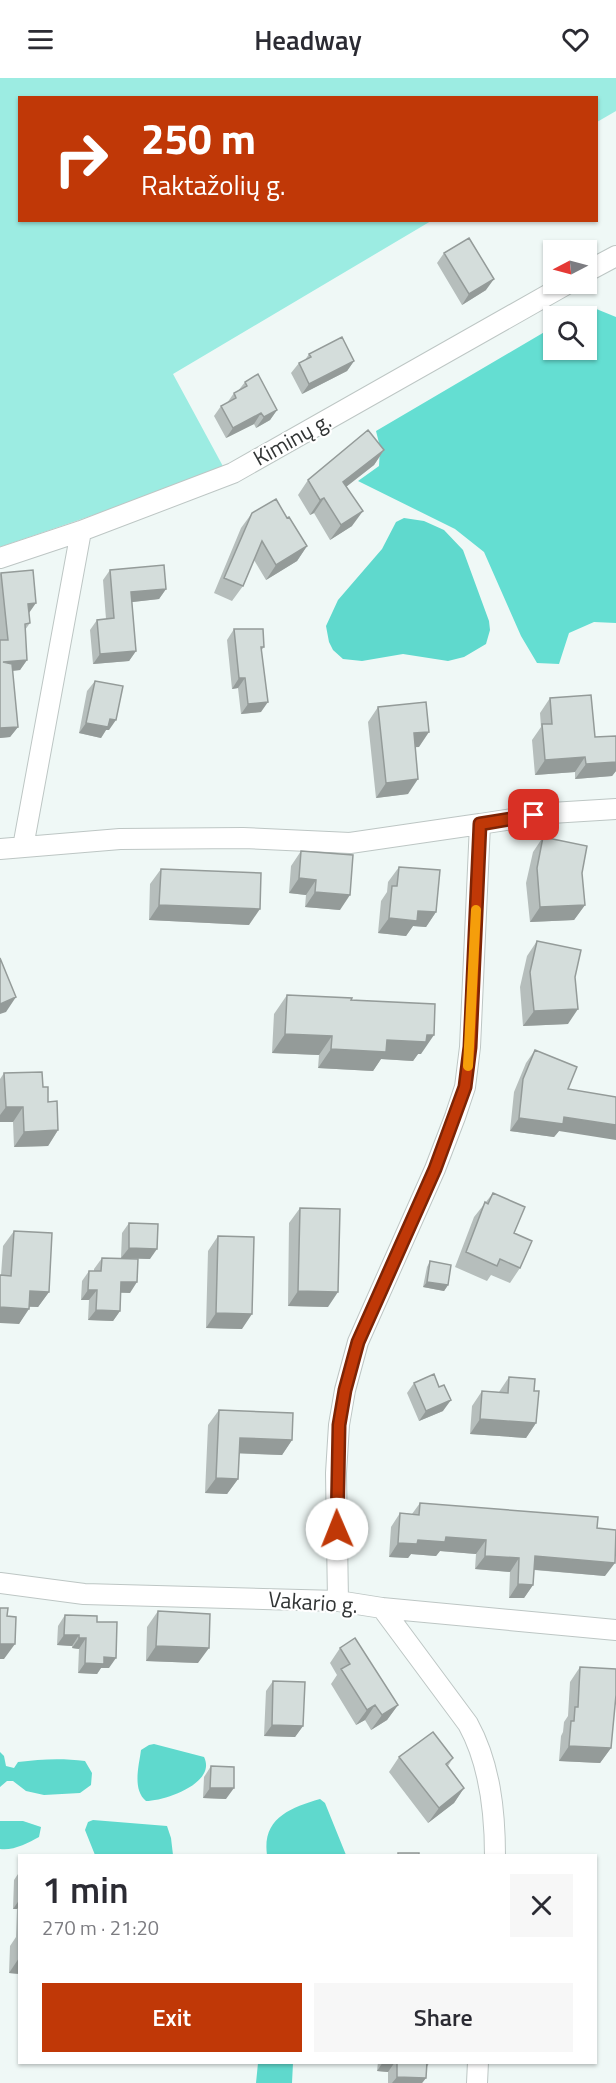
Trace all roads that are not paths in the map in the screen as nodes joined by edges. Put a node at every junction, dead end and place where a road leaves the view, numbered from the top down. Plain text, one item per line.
1 (616, 256) edge
2 (597, 267) edge
3 (549, 294) edge
4 (81, 531) junction
5 (0, 558) edge
6 (616, 809) edge
7 (480, 824) junction
8 (23, 848) junction
9 (0, 849) edge
10 (0, 1583) edge
11 (338, 1601) junction
12 (382, 1608) junction
13 (616, 1630) edge
14 (495, 1854) edge
15 (478, 2064) edge
16 (477, 2083) edge

1 - 2 street
3 - 4 street, Kiminų g.
4 - 5 street, Kiminų g.
4 - 8 street
6 - 7 street
7 - 8 street
7 - 11 street
8 - 9 street
10 - 11 street, Vakario g.
11 - 12 street, Vakario g.
12 - 13 street
12 - 14 street, Vakario g.
15 - 16 street

